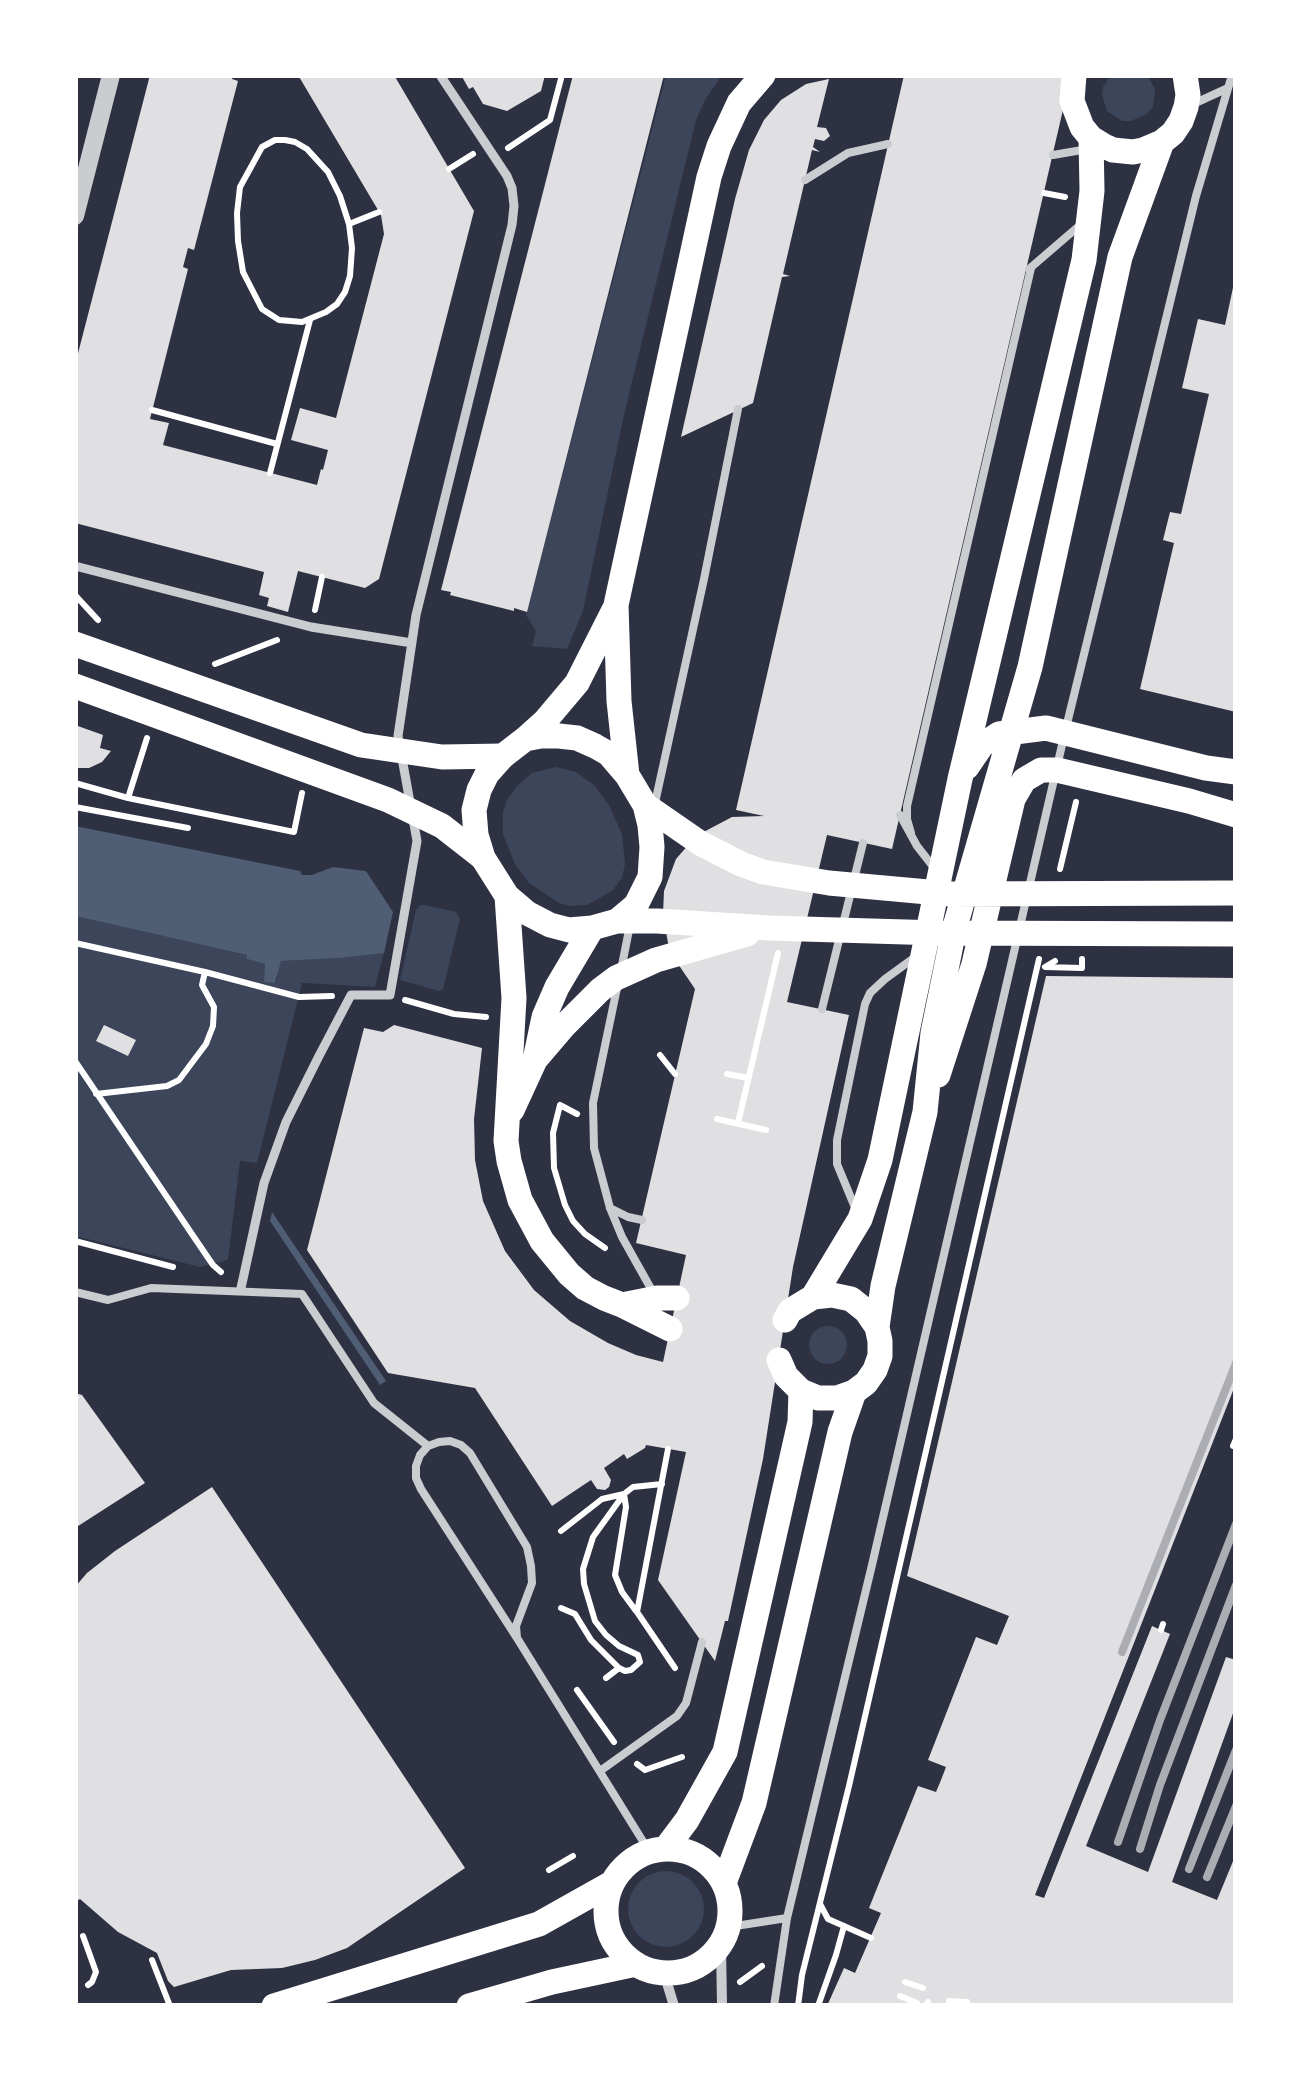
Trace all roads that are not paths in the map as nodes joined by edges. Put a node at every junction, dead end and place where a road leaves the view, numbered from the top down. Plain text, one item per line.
1 (111, 75) edge
2 (440, 75) edge
3 (762, 75) edge
4 (1074, 75) edge
5 (1184, 75) edge
6 (1232, 75) edge
7 (1228, 88) junction
8 (1186, 107) junction
9 (1162, 142) junction
10 (888, 144) dead end
11 (1096, 144) junction
12 (1054, 155) dead end
13 (805, 180) dead end
14 (75, 216) edge
15 (1090, 216) junction
16 (738, 409) dead end
17 (75, 566) edge
18 (616, 606) junction
19 (75, 644) edge
20 (412, 644) junction
21 (1030, 667) junction
22 (75, 686) edge
23 (1056, 730) junction
24 (1010, 731) junction
25 (525, 739) junction
26 (503, 756) junction
27 (1057, 770) junction
28 (1236, 772) edge
29 (626, 775) junction
30 (960, 779) junction
31 (645, 805) junction
32 (900, 815) dead end
33 (1236, 815) edge
34 (911, 833) junction
35 (863, 843) dead end
36 (483, 858) junction
37 (940, 877) junction
38 (1236, 893) edge
39 (507, 896) junction
40 (618, 921) junction
41 (592, 928) junction
42 (1236, 934) edge
43 (773, 940) junction
44 (926, 950) junction
45 (822, 1009) dead end
46 (535, 1060) junction
47 (925, 1112) junction
48 (506, 1124) junction
49 (610, 1208) junction
50 (642, 1220) dead end
51 (860, 1220) junction
52 (241, 1288) road end
53 (75, 1292) edge
54 (813, 1297) junction
55 (667, 1298) joint
56 (622, 1304) junction
57 (787, 1314) dead end
58 (876, 1327) junction
59 (670, 1329) dead end
60 (779, 1360) dead end
61 (801, 1391) junction
62 (854, 1392) junction
63 (428, 1446) junction
64 (517, 1638) junction
65 (702, 1642) dead end
66 (600, 1772) junction
67 (657, 1850) junction
68 (612, 1883) junction
69 (724, 1884) junction
70 (787, 1918) junction
71 (725, 1936) junction
72 (636, 1964) junction
73 (664, 1973) junction
74 (274, 2006) edge
75 (469, 2006) edge
76 (674, 2006) edge
77 (722, 2006) edge
78 (774, 2006) edge

1 - 14 street
2 - 20 street
3 - 18 main road
4 - 11 main road
5 - 8 main road
6 - 7 lane
7 - 8 lane
7 - 23 lane
8 - 9 main road
9 - 11 main road
9 - 21 main road
10 - 13 lane
11 - 12 lane
11 - 15 main road
15 - 30 main road
15 - 34 lane
16 - 49 lane
17 - 20 street
18 - 25 main road
18 - 29 main road
19 - 26 main road
20 - 52 street
21 - 23 main road
21 - 24 main road
22 - 36 main road
23 - 24 main road
23 - 27 lane
23 - 28 main road
24 - 30 main road
24 - 47 main road
25 - 26 main road
25 - 29 main road
26 - 36 main road
27 - 33 main road
27 - 47 main road
27 - 70 lane
29 - 31 main road
30 - 37 main road
31 - 38 main road
31 - 40 main road
32 - 34 lane
34 - 37 lane
35 - 45 lane
36 - 39 main road
37 - 44 main road
39 - 41 main road
39 - 48 main road
40 - 41 main road
40 - 43 main road
41 - 46 main road
42 - 43 main road
43 - 46 main road
44 - 51 main road
44 - 51 lane
46 - 48 main road
47 - 58 main road
48 - 56 main road
49 - 50 lane
49 - 55 lane
51 - 54 main road
53 - 63 lane
54 - 57 main road
54 - 58 main road
55 - 56 main road
56 - 59 main road
58 - 62 main road
60 - 61 main road
61 - 62 main road
61 - 67 main road
62 - 69 main road
63 - 64 lane
63 - 64 lane
64 - 66 lane
65 - 66 lane
66 - 67 lane
67 - 68 main road
67 - 69 main road
68 - 72 main road
68 - 74 main road
69 - 71 main road
70 - 71 lane
70 - 78 lane
71 - 73 main road
71 - 77 street
72 - 73 main road
72 - 75 main road
73 - 76 street

